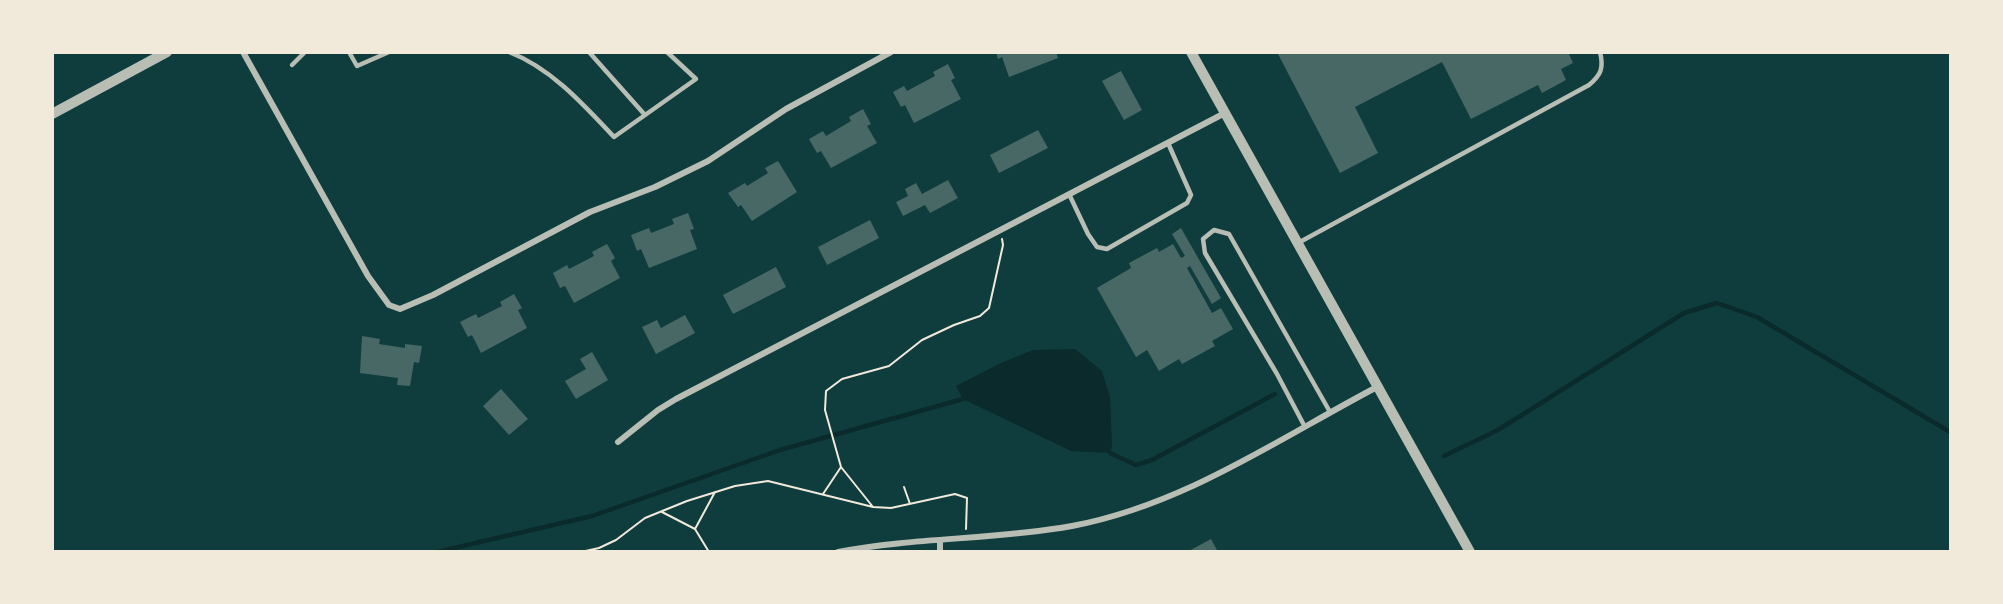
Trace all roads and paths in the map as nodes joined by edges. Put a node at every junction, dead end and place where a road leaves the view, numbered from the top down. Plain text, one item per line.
1 (167, 52) edge
2 (243, 52) edge
3 (305, 52) edge
4 (349, 52) edge
5 (389, 52) edge
6 (509, 52) edge
7 (589, 52) edge
8 (667, 52) edge
9 (891, 52) edge
10 (1191, 52) edge
11 (1600, 52) edge
12 (292, 65) dead end
13 (1225, 113) junction
14 (52, 114) edge
15 (645, 115) junction
16 (1168, 143) junction
17 (1069, 194) junction
18 (999, 231) junction
19 (1298, 243) junction
20 (1377, 387) junction
21 (1330, 412) junction
22 (1305, 427) junction
23 (618, 442) dead end
24 (841, 467) junction
25 (904, 487) dead end
26 (715, 492) junction
27 (823, 494) junction
28 (910, 504) junction
29 (873, 507) junction
30 (661, 511) junction
31 (695, 529) junction
32 (966, 537) junction
33 (940, 541) junction
34 (581, 552) edge
35 (709, 552) edge
36 (837, 552) edge
37 (940, 552) edge
38 (1470, 552) edge

1 - 14 street
2 - 9 street
3 - 12 lane
4 - 5 lane
6 - 15 lane
7 - 15 lane
8 - 15 lane
10 - 13 street
11 - 19 lane
13 - 16 street
13 - 19 street
16 - 17 street
16 - 17 lane
17 - 18 street
18 - 23 street
18 - 24 path
19 - 20 street
20 - 21 street
20 - 38 street
21 - 22 street
21 - 22 lane
22 - 32 street
24 - 27 path
24 - 29 path
25 - 28 path
26 - 27 path
26 - 30 path
26 - 31 path
27 - 29 path
28 - 29 path
28 - 32 path
30 - 31 path
30 - 34 path
31 - 35 path
32 - 33 street
33 - 36 street
33 - 37 street

